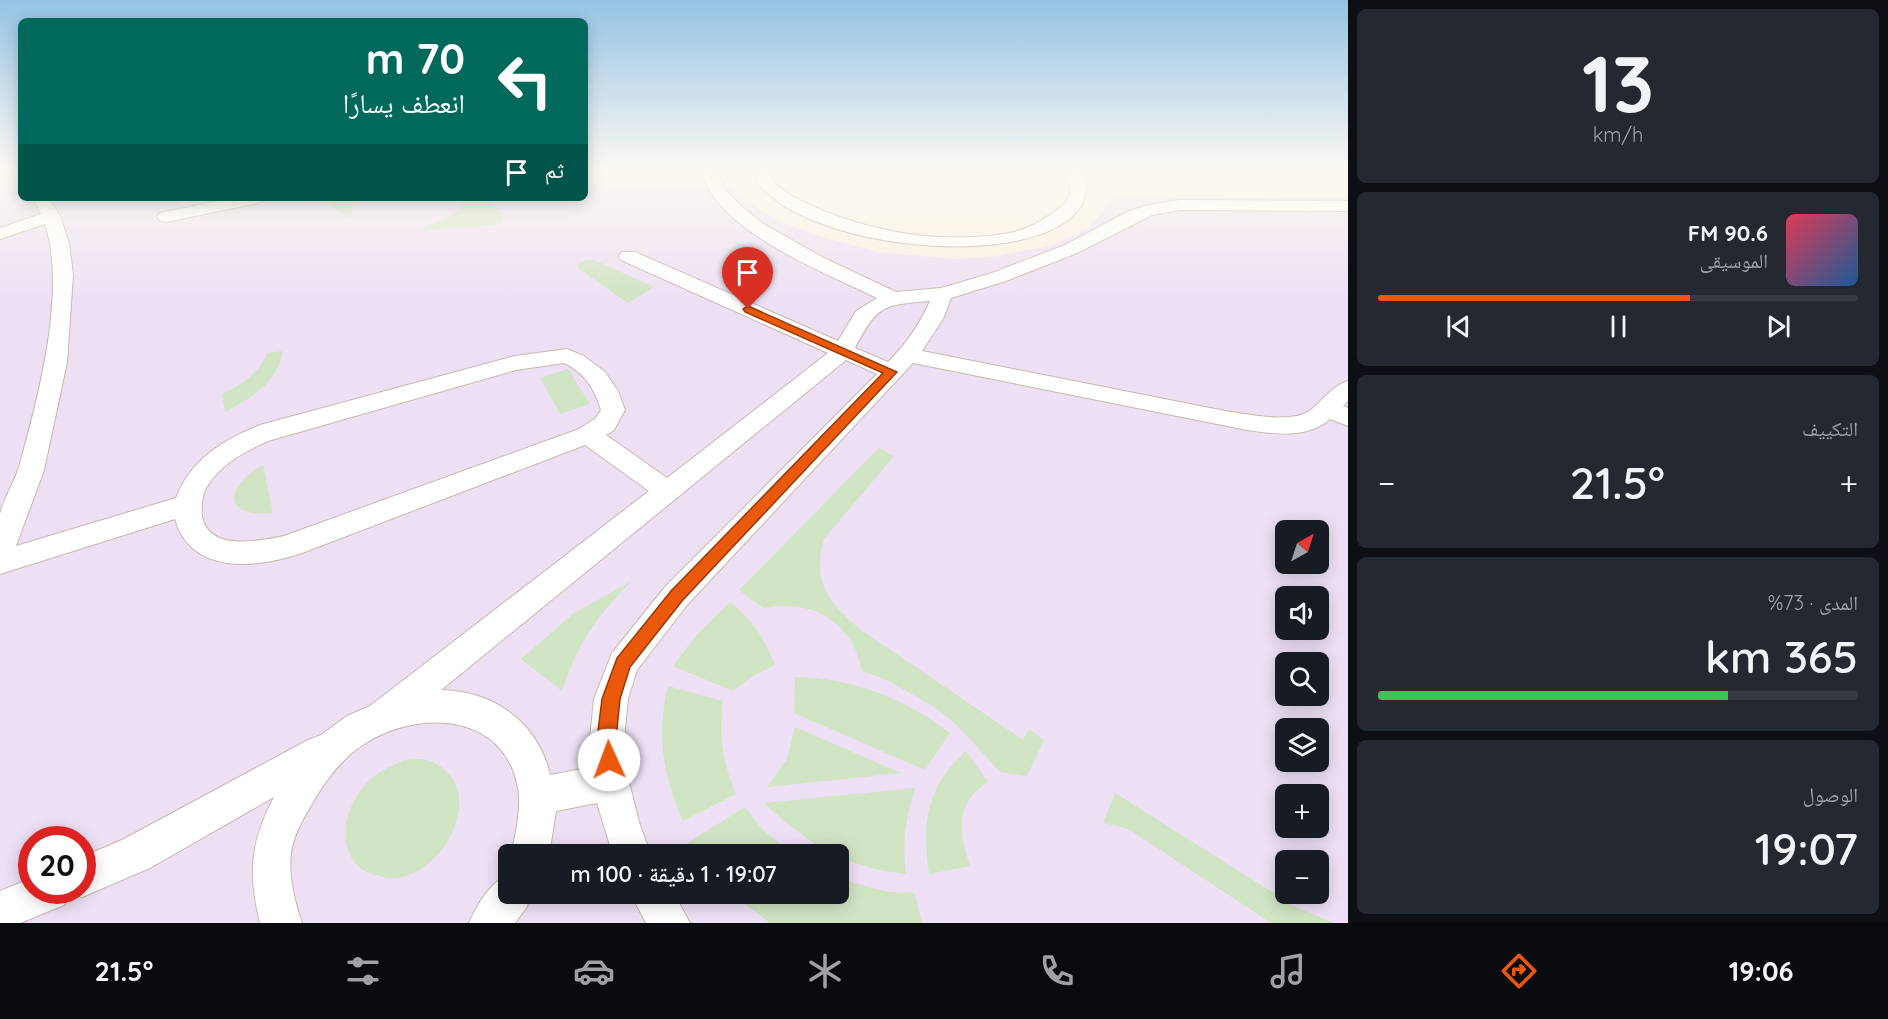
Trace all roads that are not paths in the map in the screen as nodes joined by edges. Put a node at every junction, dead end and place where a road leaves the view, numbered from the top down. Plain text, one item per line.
1 (36, 213) edge
2 (48, 213) edge
3 (185, 213) edge
4 (740, 213) edge
5 (810, 213) edge
6 (1065, 213) edge
7 (1142, 213) edge
8 (166, 217) dead end
9 (0, 234) edge
10 (628, 256) dead end
11 (943, 294) junction
12 (894, 298) junction
13 (843, 351) junction
14 (900, 364) junction
15 (1348, 388) edge
16 (1326, 408) junction
17 (1348, 418) edge
18 (588, 435) junction
19 (669, 492) junction
20 (187, 505) junction
21 (0, 550) edge
22 (0, 562) edge
23 (383, 716) junction
24 (342, 740) junction
25 (611, 782) junction
26 (537, 796) junction
27 (532, 844) edge
28 (628, 844) edge
29 (96, 871) edge
30 (18, 904) edge
31 (504, 904) edge
32 (657, 904) edge
33 (0, 911) edge
34 (281, 923) edge
35 (490, 923) edge
36 (669, 923) edge

1 - 9 lane
2 - 21 lane
3 - 8 lane
4 - 12 lane
5 - 6 lane
7 - 11 lane
10 - 13 lane
11 - 12 lane
11 - 14 lane
12 - 13 lane
13 - 14 lane
13 - 19 lane
14 - 16 lane
14 - 25 lane
15 - 16 lane
16 - 17 lane
18 - 19 lane
18 - 20 lane
18 - 20 lane
19 - 23 lane
20 - 22 lane
23 - 24 lane
23 - 26 lane
24 - 29 lane
24 - 34 lane
25 - 26 lane
25 - 28 lane
26 - 27 lane
30 - 33 lane
31 - 35 lane
32 - 36 lane

